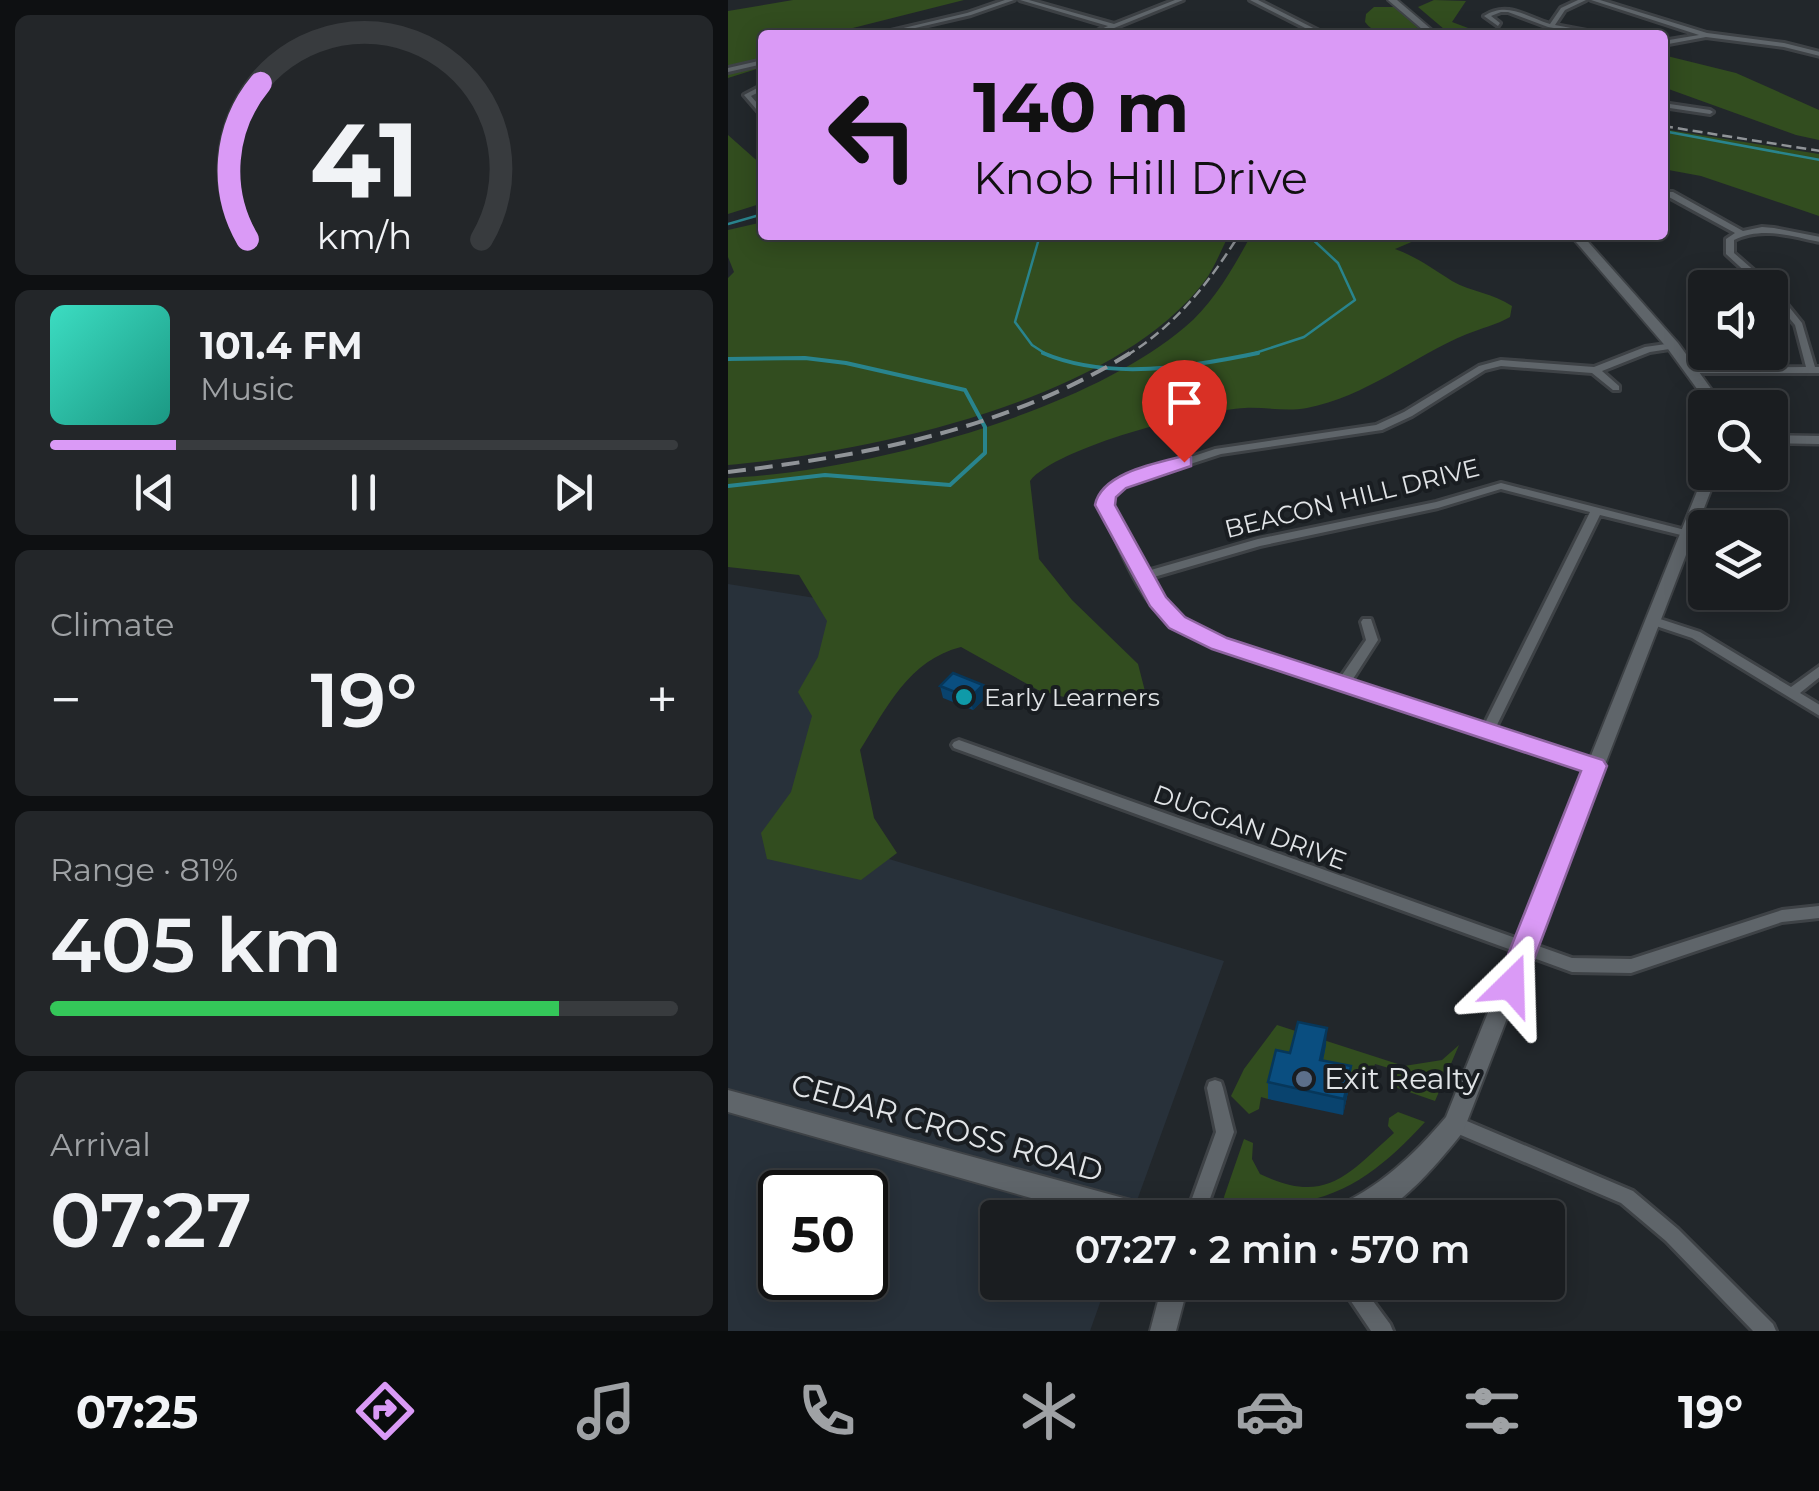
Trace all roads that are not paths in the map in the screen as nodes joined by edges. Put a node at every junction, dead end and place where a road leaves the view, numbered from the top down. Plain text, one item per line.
1 (1011, 0) edge
2 (1023, 0) edge
3 (1180, 0) edge
4 (1253, 0) edge
5 (1392, 0) edge
6 (1584, 0) edge
7 (1594, 0) edge
8 (1498, 24) dead end
9 (1552, 25) junction
10 (1114, 26) junction
11 (899, 30) edge
12 (1104, 30) edge
13 (1314, 30) edge
14 (1428, 30) edge
15 (1578, 30) edge
16 (1706, 36) junction
17 (1668, 42) edge
18 (1820, 54) edge
19 (758, 63) edge
20 (728, 70) edge
21 (758, 90) edge
22 (1668, 106) edge
23 (758, 109) edge
24 (1710, 112) dead end
25 (1670, 194) dead end
26 (1741, 233) junction
27 (1580, 240) edge
28 (1820, 240) edge
29 (1749, 270) edge
30 (1788, 311) edge
31 (1673, 346) junction
32 (1595, 370) junction
33 (1815, 370) edge
34 (1691, 371) junction
35 (1616, 388) dead end
36 (1705, 390) edge
37 (1788, 439) edge
38 (1820, 440) edge
39 (1597, 508) junction
40 (1688, 534) edge
41 (1688, 536) edge
42 (1143, 576) junction
43 (1654, 621) junction
44 (1367, 622) dead end
45 (1820, 670) edge
46 (1344, 682) junction
47 (1792, 693) junction
48 (1820, 711) edge
49 (1488, 729) junction
50 (960, 745) dead end
51 (1595, 766) junction
52 (1820, 912) edge
53 (1525, 950) junction
54 (1215, 1088) dead end
55 (728, 1101) edge
56 (1455, 1124) junction
57 (1083, 1200) edge
58 (1200, 1200) edge
59 (1378, 1200) edge
60 (1171, 1300) edge
61 (1361, 1300) edge
62 (1163, 1331) edge
63 (1384, 1331) edge
64 (1766, 1331) edge

1 - 11 street
2 - 10 street
3 - 10 street
4 - 13 street
5 - 14 main road
6 - 9 street
7 - 16 street
8 - 9 street
9 - 15 street
10 - 12 street
16 - 17 street
16 - 18 street
19 - 20 street
21 - 23 street
22 - 24 street
25 - 26 street
26 - 28 street
26 - 29 street
27 - 31 main road
30 - 33 street
31 - 32 street
31 - 34 main road
32 - 35 street
32 - 42 street
33 - 34 street
34 - 36 main road
37 - 38 street
39 - 40 street, BEACON HILL DRIVE
39 - 42 street, BEACON HILL DRIVE
39 - 49 street
41 - 43 main road
42 - 46 street
43 - 47 street
43 - 51 main road
44 - 46 street
45 - 47 street
46 - 49 street
47 - 48 street
49 - 51 street
50 - 53 street, DUGGAN DRIVE
51 - 53 main road
52 - 53 street, DUGGAN DRIVE
53 - 56 main road
54 - 58 street
55 - 57 main road, CEDAR CROSS ROAD
56 - 59 main road
56 - 64 street
60 - 62 main road
61 - 63 street

